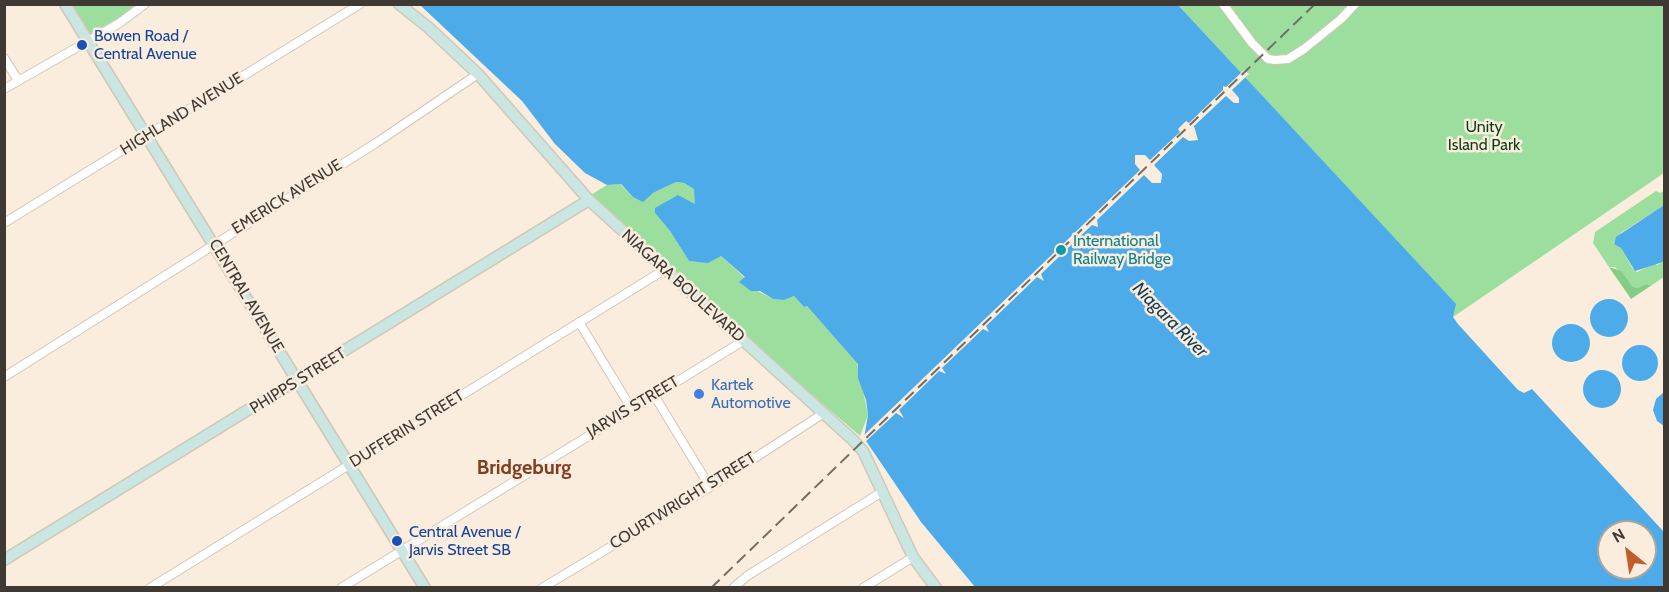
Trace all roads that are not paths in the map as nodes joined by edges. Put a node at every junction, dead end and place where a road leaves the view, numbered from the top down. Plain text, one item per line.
1 (65, 4) edge
2 (145, 4) edge
3 (360, 4) edge
4 (399, 4) edge
5 (1223, 4) edge
6 (1355, 4) edge
7 (87, 42) junction
8 (4, 58) edge
9 (478, 74) junction
10 (18, 80) junction
11 (4, 89) edge
12 (147, 136) junction
13 (589, 200) junction
14 (4, 223) edge
15 (213, 243) junction
16 (664, 270) junction
17 (579, 322) junction
18 (742, 340) junction
19 (4, 376) edge
20 (298, 381) junction
21 (654, 394) junction
22 (631, 408) junction
23 (824, 413) junction
24 (350, 464) junction
25 (710, 486) junction
26 (882, 492) junction
27 (402, 549) junction
28 (913, 557) junction
29 (4, 560) edge
30 (866, 587) edge
31 (150, 588) edge
32 (341, 588) edge
33 (425, 588) edge
34 (542, 588) edge
35 (733, 588) edge
36 (936, 588) edge

1 - 7 main road, CENTRAL AVENUE
2 - 7 street
3 - 12 street, HIGHLAND AVENUE
4 - 9 main road, NIAGARA BOULEVARD
5 - 6 street
7 - 10 street
7 - 12 main road, CENTRAL AVENUE
8 - 10 street
9 - 13 main road, NIAGARA BOULEVARD
9 - 15 street, EMERICK AVENUE
10 - 11 street
12 - 14 street, HIGHLAND AVENUE
12 - 15 main road, CENTRAL AVENUE
13 - 16 main road, NIAGARA BOULEVARD
13 - 20 main road, PHIPPS STREET
15 - 19 street, EMERICK AVENUE
15 - 20 main road, CENTRAL AVENUE
16 - 17 street, DUFFERIN STREET
16 - 18 main road, NIAGARA BOULEVARD
17 - 22 street
17 - 24 street, DUFFERIN STREET
18 - 21 street, JARVIS STREET
18 - 23 main road, NIAGARA BOULEVARD
20 - 24 main road, CENTRAL AVENUE
20 - 29 main road, PHIPPS STREET
21 - 22 street, JARVIS STREET
21 - 25 street
22 - 27 street, JARVIS STREET
23 - 25 street, COURTWRIGHT STREET
23 - 26 main road, NIAGARA BOULEVARD
24 - 27 main road, CENTRAL AVENUE
24 - 31 street, DUFFERIN STREET
25 - 34 street, COURTWRIGHT STREET
26 - 28 main road, NIAGARA BOULEVARD
26 - 35 street
27 - 32 street, JARVIS STREET
27 - 33 main road, CENTRAL AVENUE
28 - 30 street
28 - 36 main road, NIAGARA BOULEVARD

